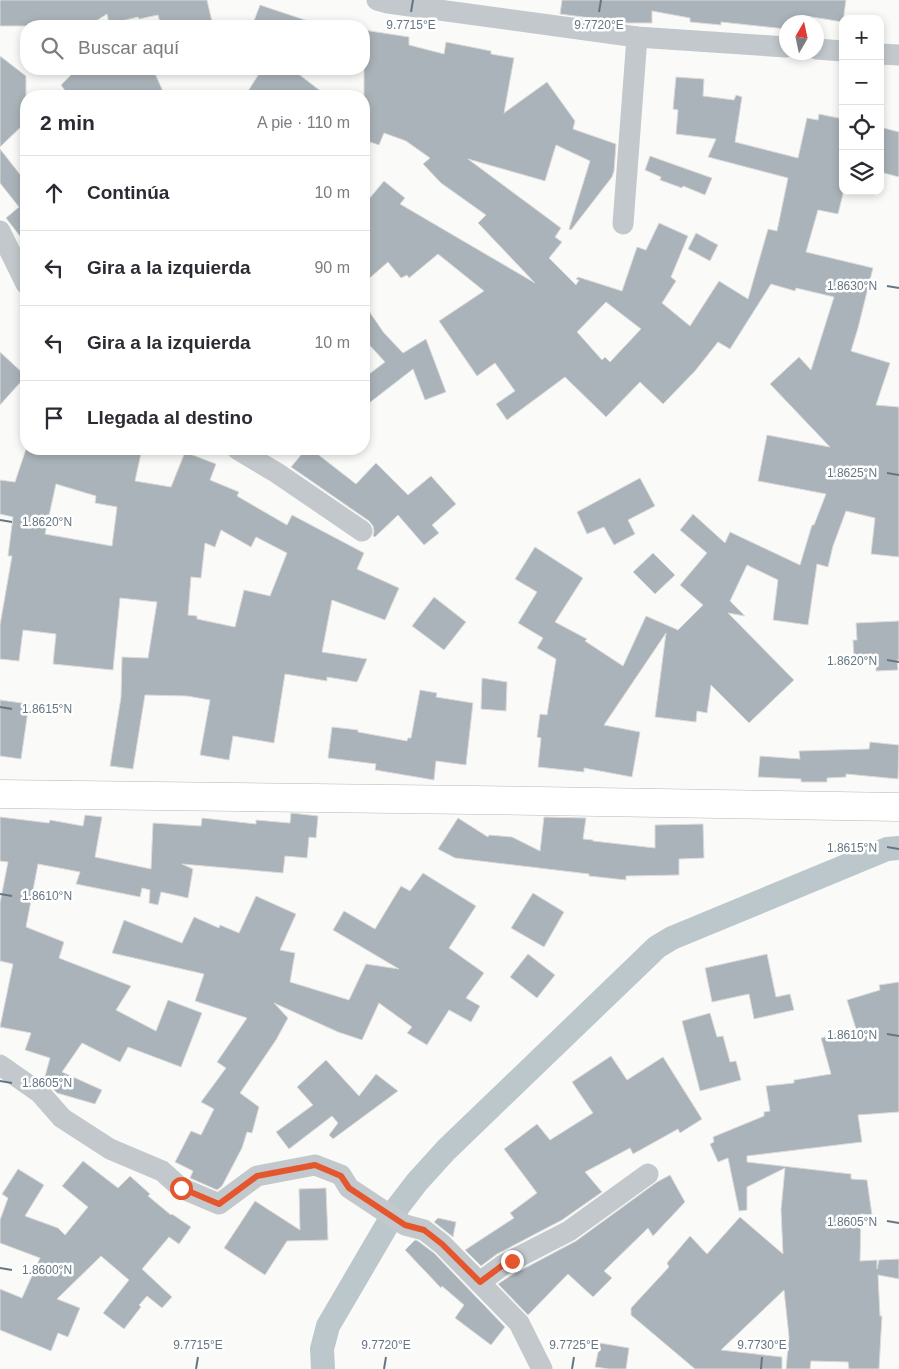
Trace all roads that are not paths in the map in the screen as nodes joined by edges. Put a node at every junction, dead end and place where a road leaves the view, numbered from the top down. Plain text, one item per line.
1 (378, 0) edge
2 (637, 37) junction
3 (779, 47) edge
4 (824, 50) edge
5 (839, 51) edge
6 (884, 54) edge
7 (899, 55) edge
8 (623, 224) dead end
9 (0, 231) edge
10 (20, 272) edge
11 (247, 455) edge
12 (362, 531) dead end
13 (0, 794) edge
14 (899, 807) edge
15 (0, 1065) edge
16 (648, 1174) dead end
17 (480, 1282) junction
18 (542, 1369) edge

1 - 2 street
2 - 3 street
2 - 8 street
4 - 5 street
6 - 7 street
9 - 10 street
11 - 12 street
13 - 14 main road
15 - 17 street
16 - 17 street
17 - 18 street

